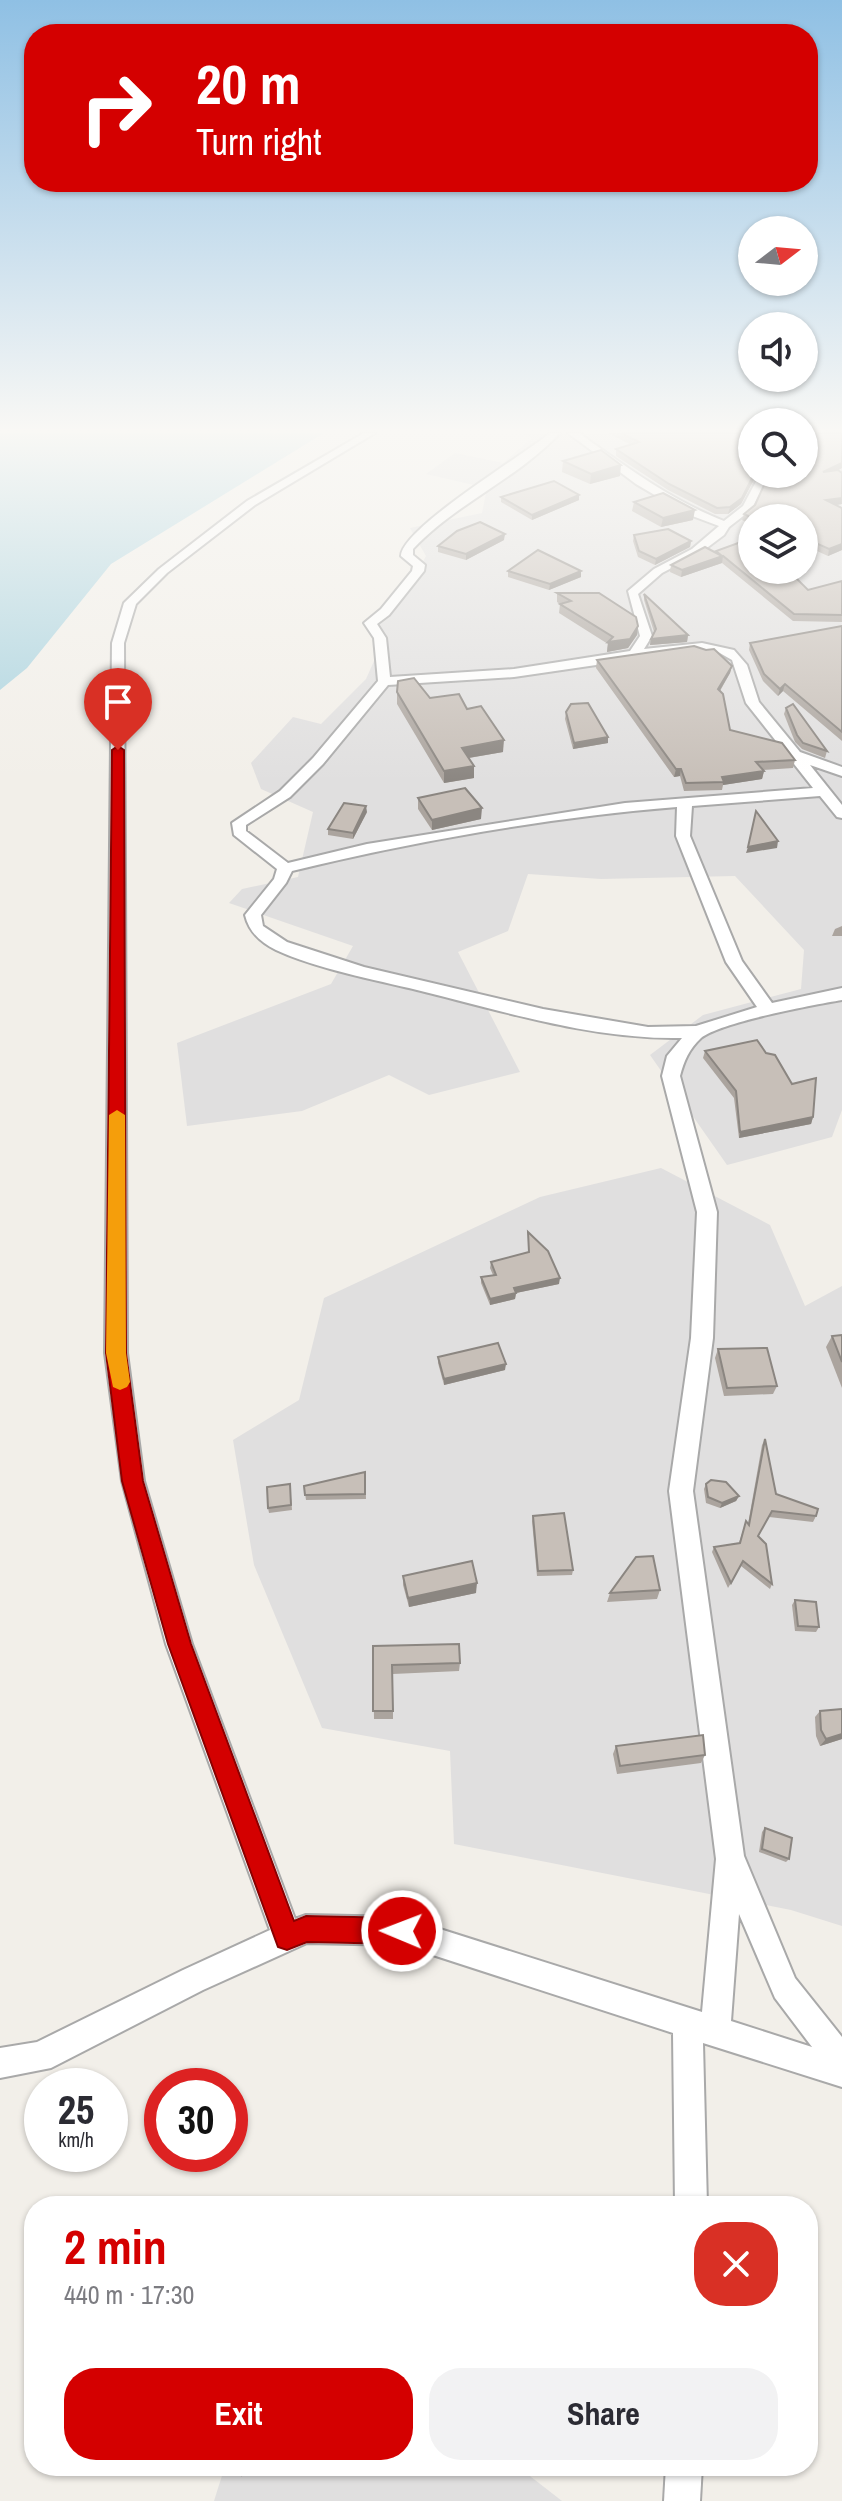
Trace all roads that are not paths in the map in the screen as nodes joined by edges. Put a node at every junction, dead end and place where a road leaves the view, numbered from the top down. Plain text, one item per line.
1 (191, 550) edge
2 (407, 550) edge
3 (698, 550) edge
4 (646, 636) junction
5 (675, 648) junction
6 (635, 653) junction
7 (384, 681) junction
8 (794, 755) junction
9 (842, 772) edge
10 (823, 791) junction
11 (685, 800) junction
12 (842, 814) edge
13 (285, 868) junction
14 (842, 994) edge
15 (768, 1009) junction
16 (697, 1032) junction
17 (730, 1859) junction
18 (287, 1937) junction
19 (702, 2027) junction
20 (842, 2061) edge
21 (0, 2063) edge
22 (842, 2072) edge
23 (692, 2196) edge
24 (683, 2476) edge
25 (682, 2501) edge

1 - 18 street
2 - 7 street
3 - 4 street
4 - 5 street
4 - 6 street
5 - 6 street
5 - 8 street
6 - 7 street
7 - 13 street
8 - 9 street
8 - 10 street
10 - 11 street
10 - 12 street
11 - 13 street
11 - 15 street
13 - 16 street
14 - 15 street
15 - 16 street
16 - 17 street
17 - 19 street
17 - 20 street
18 - 19 street
18 - 21 street
19 - 22 street
19 - 23 street
24 - 25 street

